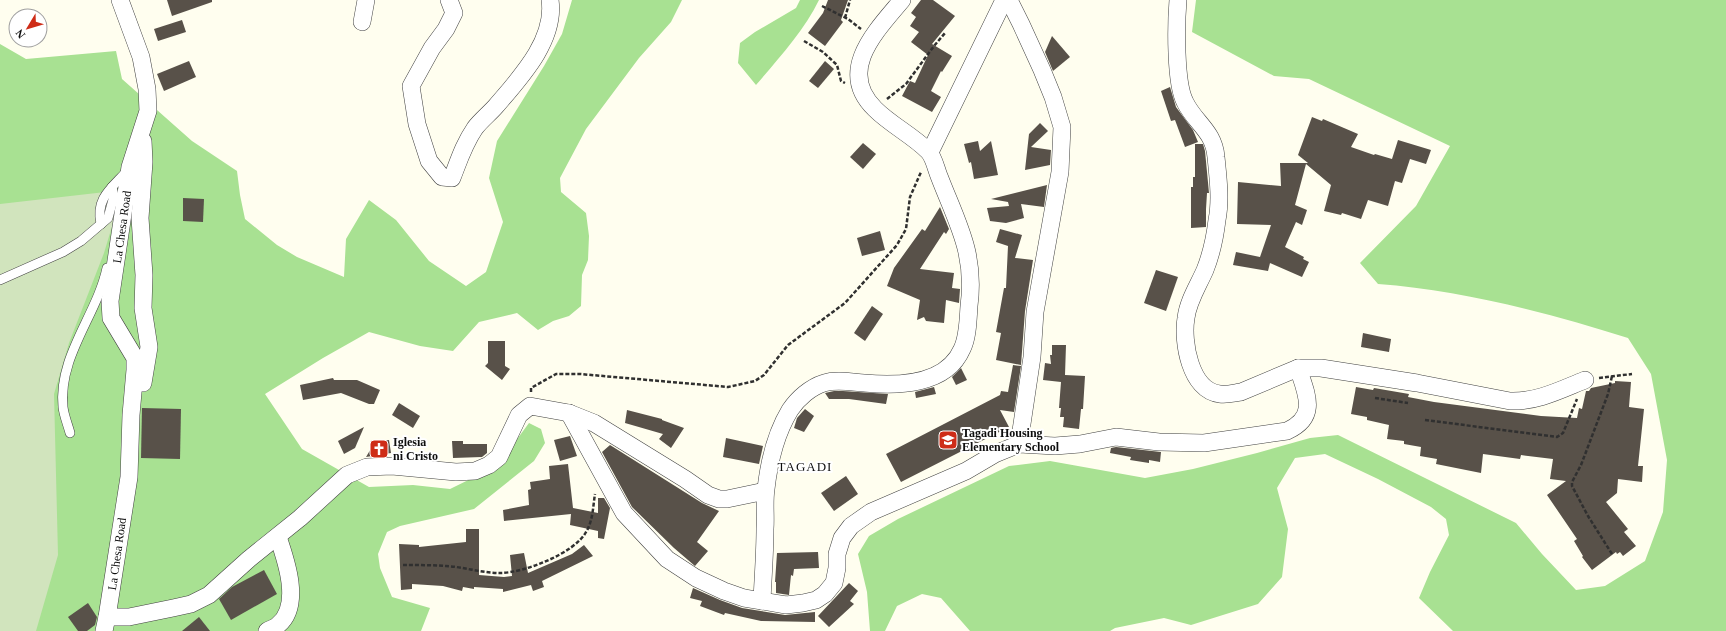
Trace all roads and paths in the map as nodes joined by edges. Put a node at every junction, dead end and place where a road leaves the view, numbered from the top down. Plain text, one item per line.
1 (120, 0) edge
2 (366, 0) edge
3 (449, 0) edge
4 (550, 0) edge
5 (850, 0) edge
6 (902, 0) edge
7 (1004, 0) edge
8 (1009, 0) edge
9 (1178, 0) edge
10 (822, 6) dead end
11 (845, 18) junction
12 (362, 22) dead end
13 (944, 34) dead end
14 (870, 38) junction
15 (804, 41) dead end
16 (859, 86) junction
17 (874, 109) junction
18 (143, 130) junction
19 (930, 152) junction
20 (130, 167) junction
21 (127, 195) junction
22 (0, 280) edge
23 (1298, 368) junction
24 (1632, 374) dead end
25 (1612, 376) junction
26 (1585, 380) junction
27 (1375, 398) dead end
28 (1408, 403) dead end
29 (530, 406) junction
30 (569, 413) junction
31 (131, 415) junction
32 (1425, 420) dead end
33 (70, 433) dead end
34 (1019, 444) junction
35 (599, 470) junction
36 (765, 491) junction
37 (278, 537) junction
38 (1612, 554) dead end
39 (403, 565) dead end
40 (762, 601) junction
41 (105, 624) edge
42 (267, 631) edge

1 - 18 street, La Chesa Road
2 - 12 street
3 - 4 street
5 - 11 path
6 - 14 street
7 - 19 street
8 - 34 street
9 - 23 street
10 - 11 path
11 - 14 path
13 - 17 path
14 - 16 street
15 - 16 path
16 - 17 street
17 - 19 street
18 - 20 street, La Chesa Road
18 - 31 street
19 - 29 path
19 - 36 street
20 - 21 street, La Chesa Road
20 - 22 lane
21 - 31 street, La Chesa Road
21 - 33 lane
23 - 26 street
23 - 34 street
24 - 25 path
25 - 26 path
25 - 38 path
26 - 32 path
27 - 28 path
29 - 30 street
29 - 37 street, La Chesa Road
30 - 35 street
30 - 36 street
31 - 41 street, La Chesa Road
34 - 40 street
35 - 39 path
35 - 40 street
36 - 40 street
37 - 41 street, La Chesa Road
37 - 42 street

